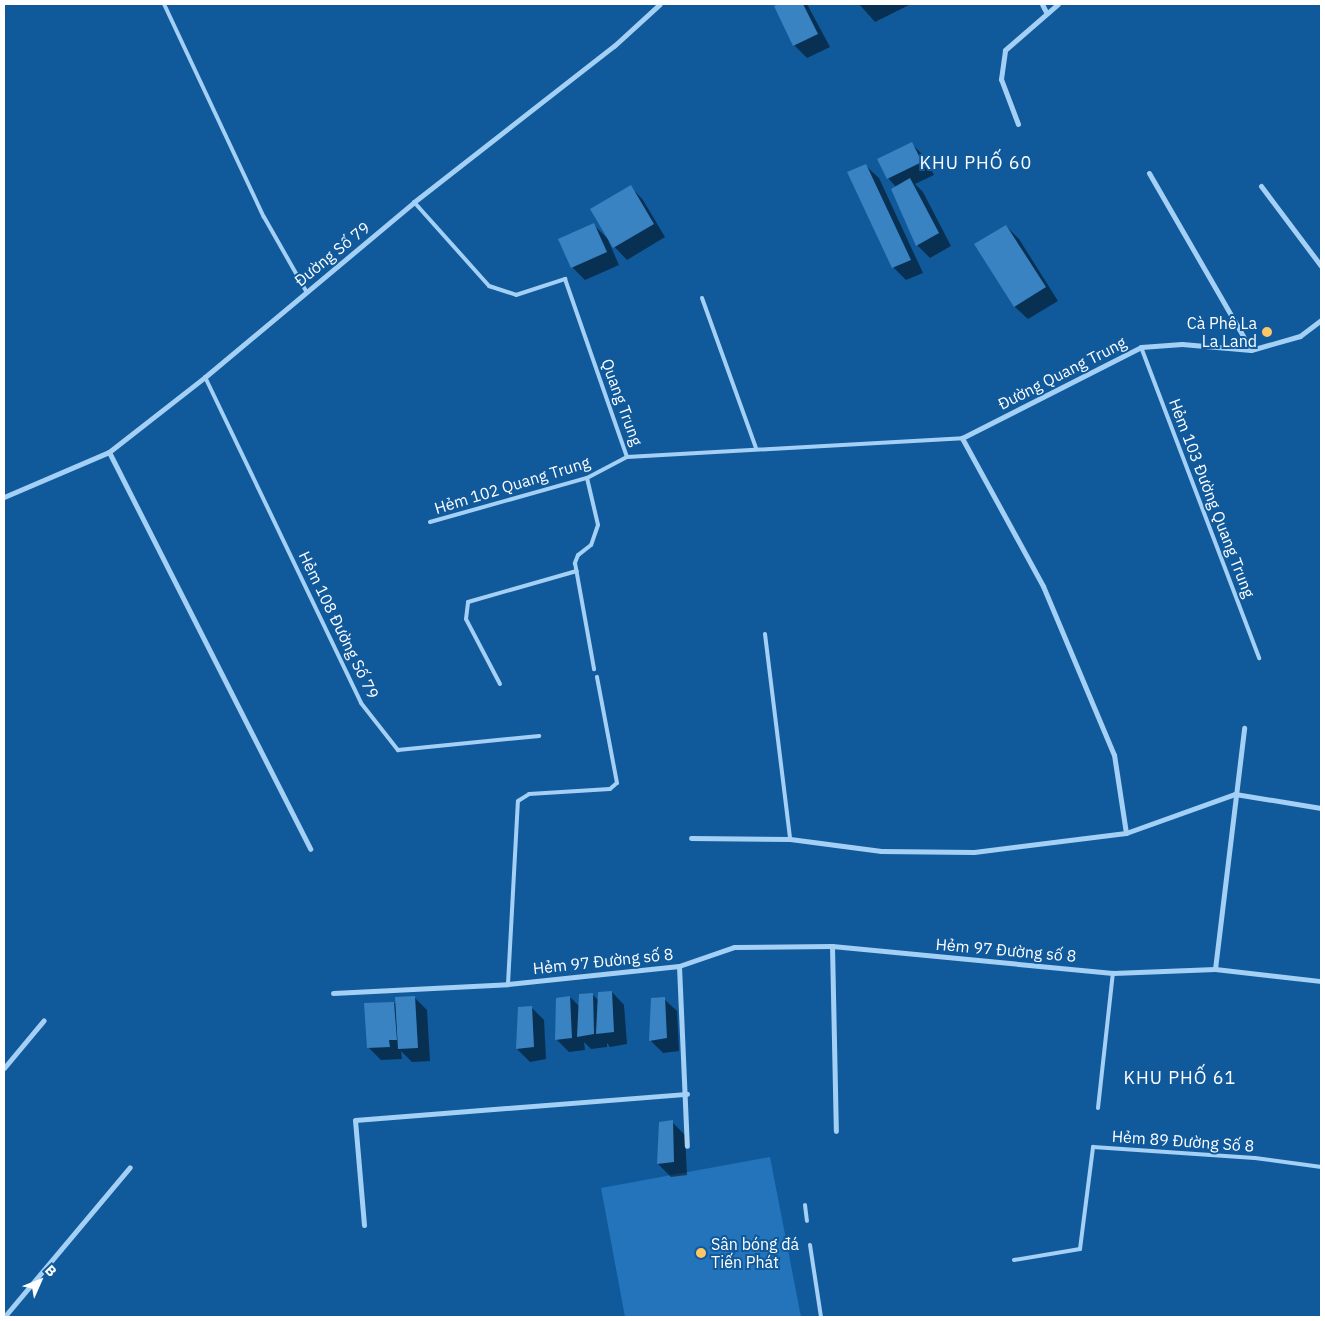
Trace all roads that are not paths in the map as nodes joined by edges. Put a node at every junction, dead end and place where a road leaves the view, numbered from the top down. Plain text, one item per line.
1 (164, 4) edge
2 (660, 4) edge
3 (1042, 4) edge
4 (1058, 4) edge
5 (1046, 12) junction
6 (1018, 124) dead end
7 (1149, 173) dead end
8 (1261, 186) dead end
9 (414, 202) junction
10 (1321, 266) edge
11 (306, 291) junction
12 (702, 298) dead end
13 (1321, 320) edge
14 (1141, 346) junction
15 (1251, 350) junction
16 (205, 377) junction
17 (962, 438) junction
18 (756, 448) junction
19 (109, 452) junction
20 (627, 457) junction
21 (587, 478) junction
22 (4, 497) edge
23 (430, 522) dead end
24 (577, 571) junction
25 (765, 634) dead end
26 (1259, 658) dead end
27 (594, 669) dead end
28 (596, 677) dead end
29 (500, 684) dead end
30 (1244, 728) dead end
31 (539, 736) dead end
32 (1235, 794) junction
33 (1321, 808) edge
34 (1126, 833) junction
35 (691, 838) dead end
36 (790, 839) junction
37 (310, 849) dead end
38 (832, 946) junction
39 (679, 966) junction
40 (1215, 969) junction
41 (1113, 973) junction
42 (1321, 981) edge
43 (508, 984) junction
44 (333, 993) dead end
45 (44, 1020) dead end
46 (4, 1068) edge
47 (687, 1094) junction
48 (1098, 1108) dead end
49 (836, 1131) dead end
50 (687, 1146) dead end
51 (130, 1167) dead end
52 (1321, 1167) edge
53 (805, 1205) dead end
54 (807, 1221) dead end
55 (364, 1225) dead end
56 (810, 1245) dead end
57 (1014, 1260) dead end
58 (5, 1316) edge
59 (820, 1317) edge

1 - 11 lane
2 - 9 street, Đường Số 79
3 - 5 street
4 - 5 street
5 - 6 street
7 - 15 street
8 - 10 street
9 - 11 street, Đường Số 79
9 - 20 lane, Quang Trung
11 - 16 street, Đường Số 79
12 - 18 lane
13 - 15 street, Đường Quang Trung
14 - 15 street, Đường Quang Trung
14 - 17 street, Đường Quang Trung
14 - 26 lane, Hẻm 103 Đường Quang Trung
16 - 19 street, Đường Số 79
16 - 31 lane, Hẻm 108 Đường Số 79
17 - 18 lane, Quang Trung
17 - 34 street
18 - 20 lane, Quang Trung
19 - 22 street, Đường Số 79
19 - 37 street
20 - 21 lane, Hẻm 102 Quang Trung
21 - 23 lane, Hẻm 102 Quang Trung
21 - 24 lane
24 - 27 lane
24 - 29 lane
25 - 36 lane
28 - 43 lane
30 - 32 street
32 - 33 street
32 - 34 street
32 - 40 street
34 - 36 street
35 - 36 street
38 - 39 street, Hẻm 97 Đường số 8
38 - 41 street, Hẻm 97 Đường số 8
38 - 49 street
39 - 43 street, Hẻm 97 Đường số 8
39 - 47 street
40 - 41 street
40 - 42 street
41 - 48 lane
43 - 44 street, Hẻm 97 Đường số 8
45 - 46 street
47 - 50 street
47 - 55 street
51 - 58 street
52 - 57 lane, Hẻm 89 Đường Số 8
53 - 54 lane
56 - 59 lane

